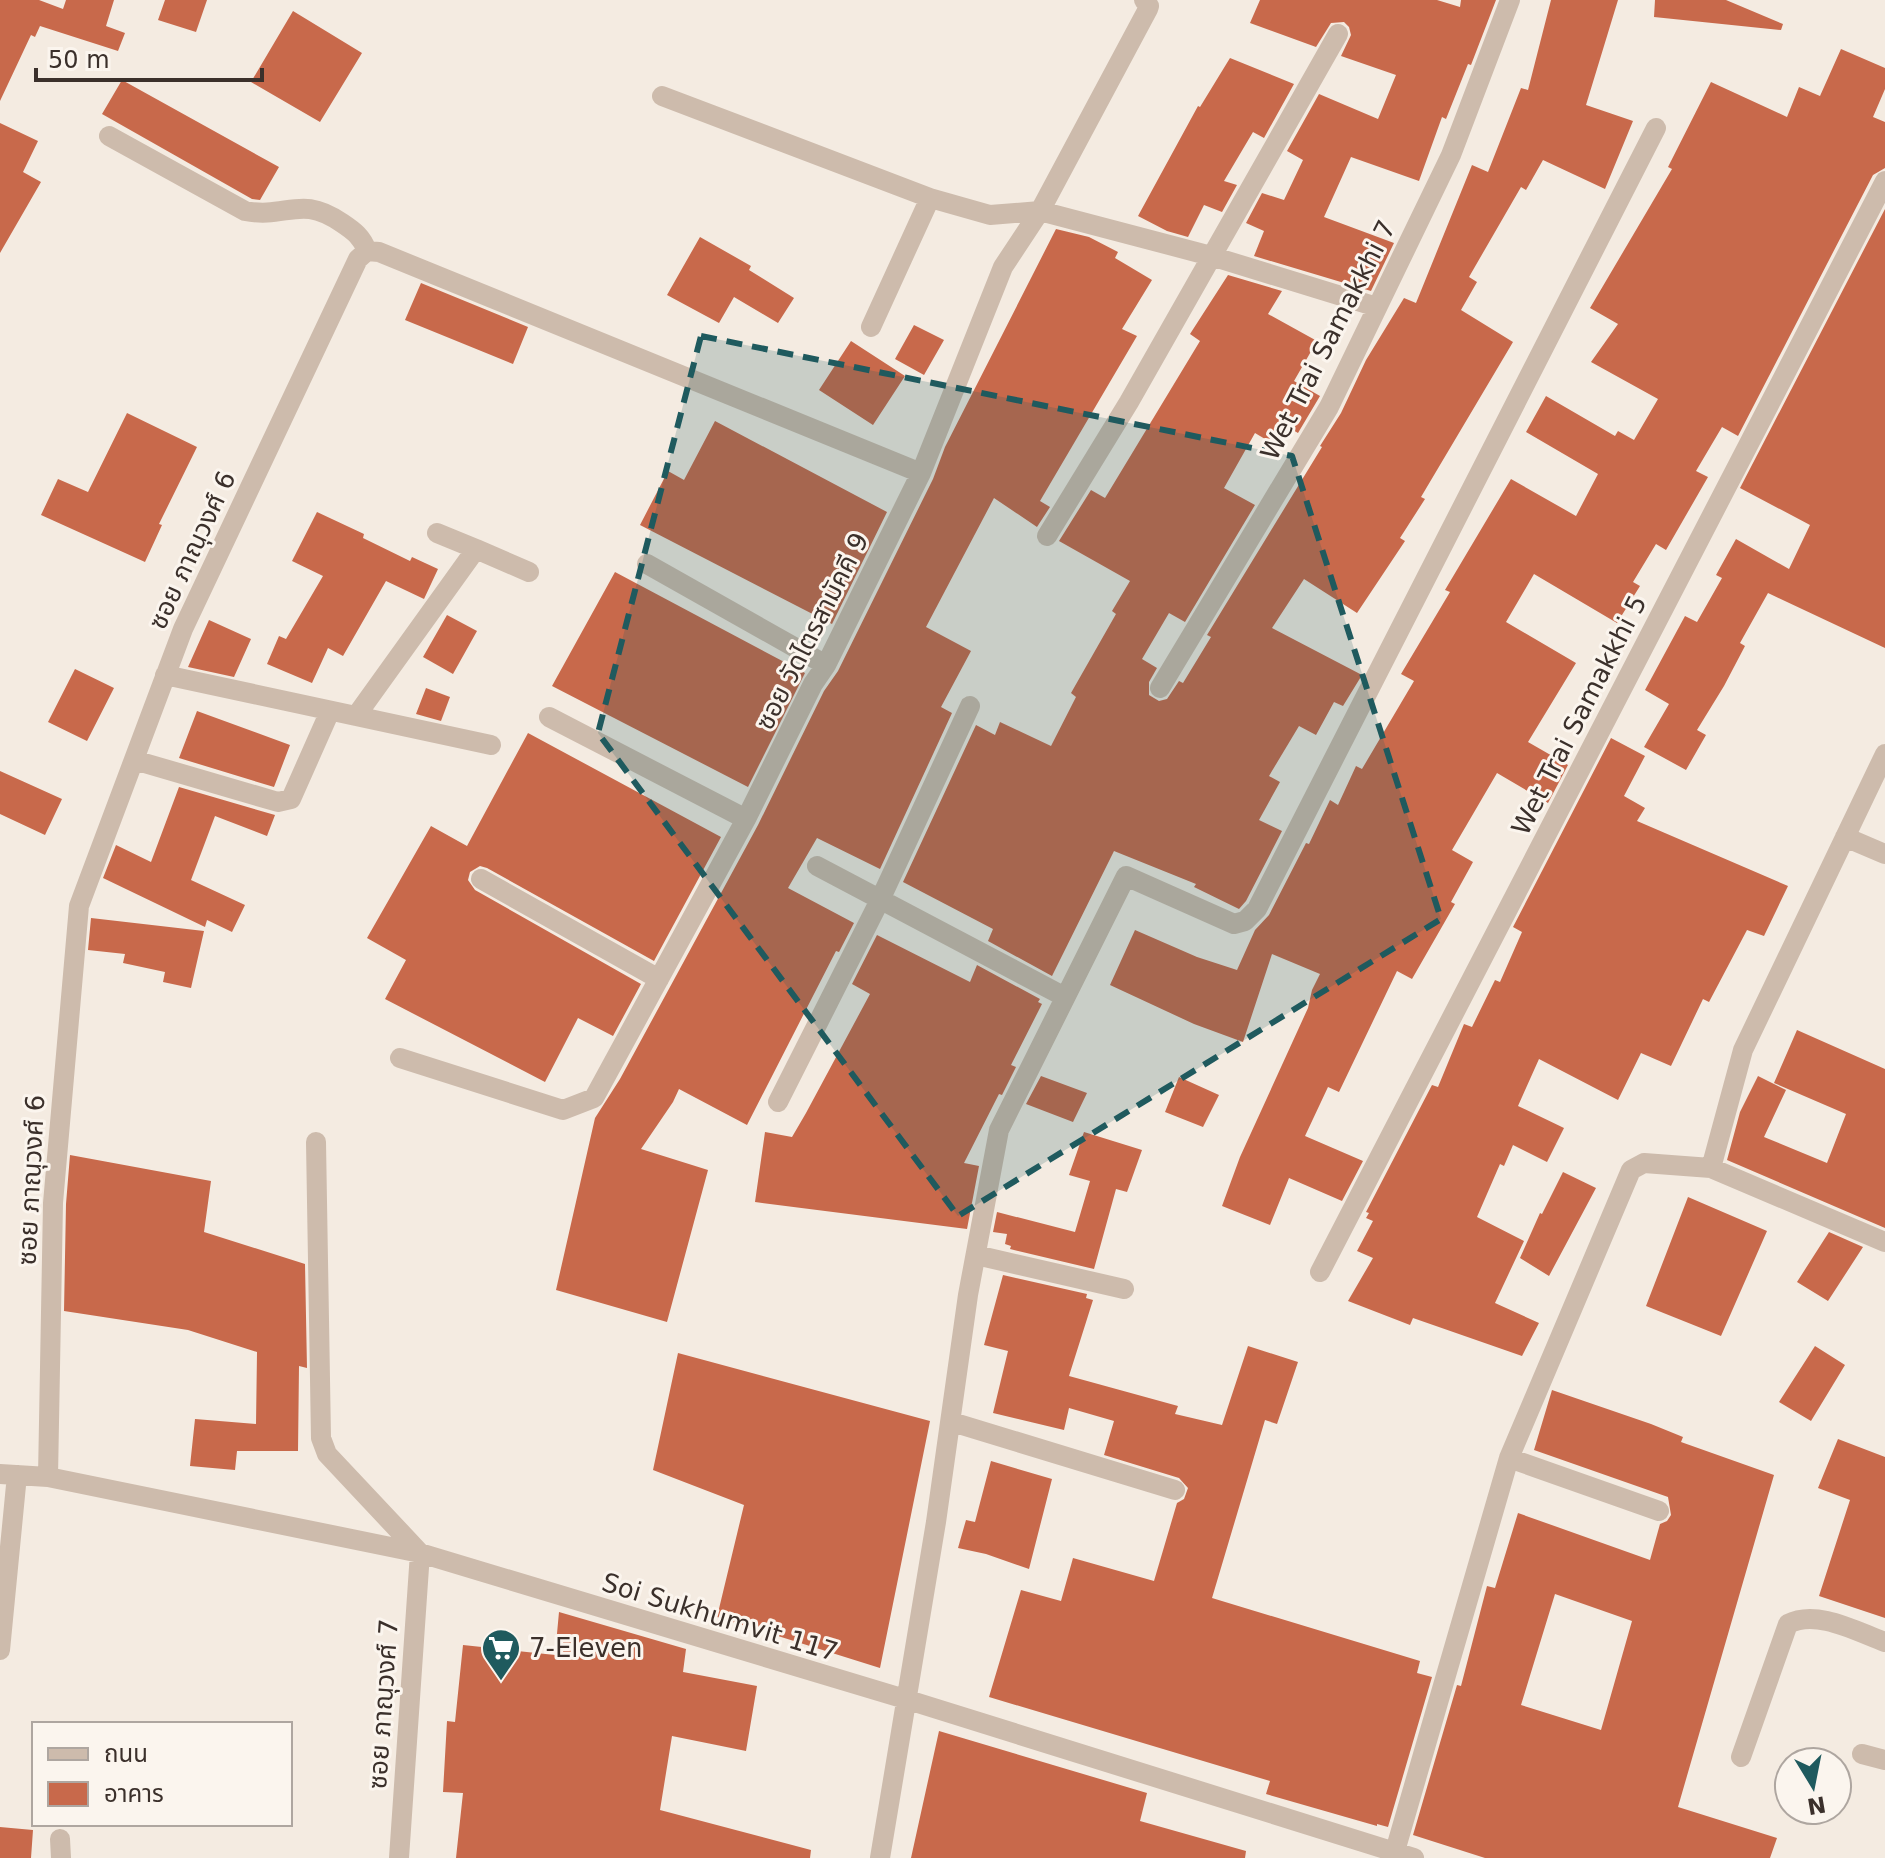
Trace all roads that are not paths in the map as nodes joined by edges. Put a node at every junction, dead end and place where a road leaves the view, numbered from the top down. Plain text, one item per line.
1 (1144, 0) edge
2 (1510, 0) edge
3 (1338, 34) dead end
4 (662, 96) dead end
5 (1656, 128) dead end
6 (109, 136) dead end
7 (1885, 181) edge
8 (930, 198) junction
9 (1040, 211) junction
10 (367, 251) junction
11 (1211, 256) junction
12 (1377, 307) junction
13 (871, 327) dead end
14 (921, 473) junction
15 (437, 533) dead end
16 (1047, 536) dead end
17 (476, 549) junction
18 (647, 564) dead end
19 (529, 572) dead end
20 (826, 665) junction
21 (165, 675) junction
22 (1160, 688) dead end
23 (970, 706) dead end
24 (330, 711) junction
25 (356, 716) junction
26 (549, 717) dead end
27 (491, 745) dead end
28 (1885, 754) edge
29 (134, 760) junction
30 (746, 819) junction
31 (1845, 837) junction
32 (1885, 854) edge
33 (817, 866) dead end
34 (481, 879) dead end
35 (880, 900) junction
36 (659, 979) junction
37 (1065, 997) junction
38 (400, 1058) dead end
39 (778, 1102) dead end
40 (316, 1142) dead end
41 (1711, 1168) junction
42 (1885, 1242) edge
43 (976, 1255) junction
44 (1320, 1272) dead end
45 (1124, 1289) dead end
46 (952, 1422) junction
47 (1509, 1458) junction
48 (8, 1474) edge
49 (48, 1477) junction
50 (1175, 1490) dead end
51 (1659, 1511) dead end
52 (420, 1553) junction
53 (1885, 1642) edge
54 (0, 1650) edge
55 (905, 1699) junction
56 (1862, 1754) dead end
57 (1741, 1757) dead end
58 (1885, 1760) edge
59 (1401, 1856) edge
60 (399, 1858) edge
61 (880, 1858) edge

1 - 9 street, ซอย วัดไตรสามัคคี 9
2 - 12 street, Wet Trai Samakkhi 7
3 - 11 street
4 - 8 street
5 - 37 street
6 - 10 street
7 - 44 street, Wet Trai Samakkhi 5
8 - 9 street
8 - 13 street
9 - 11 street
9 - 14 street, ซอย วัดไตรสามัคคี 9
10 - 14 street
10 - 21 street, ซอย ภาณุวงศ์ 6
11 - 12 street
11 - 16 street
12 - 22 street, Wet Trai Samakkhi 7
14 - 20 street, ซอย วัดไตรสามัคคี 9
15 - 17 street
17 - 19 street
17 - 25 street
18 - 20 street
20 - 30 street, ซอย วัดไตรสามัคคี 9
21 - 24 street
21 - 29 street, ซอย ภาณุวงศ์ 6
23 - 35 street
24 - 25 street
24 - 29 street
25 - 27 street
26 - 30 street
28 - 31 street
29 - 49 street, ซอย ภาณุวงศ์ 6
30 - 36 street, ซอย วัดไตรสามัคคี 9
31 - 32 street
31 - 41 street
33 - 35 street
34 - 36 street
35 - 37 street
35 - 39 street
36 - 38 street, ซอย วัดไตรสามัคคี 9
37 - 43 street
40 - 52 street
41 - 42 street
41 - 47 street
43 - 45 street
43 - 46 street
46 - 50 street
46 - 55 street
47 - 51 street
47 - 59 street
48 - 49 street, Soi Sukhumvit 117
48 - 54 street
49 - 52 street, Soi Sukhumvit 117
52 - 55 street, Soi Sukhumvit 117
52 - 60 street, ซอย ภาณุวงศ์ 7
53 - 57 street
55 - 59 street, Soi Sukhumvit 117
55 - 61 street
56 - 58 street

